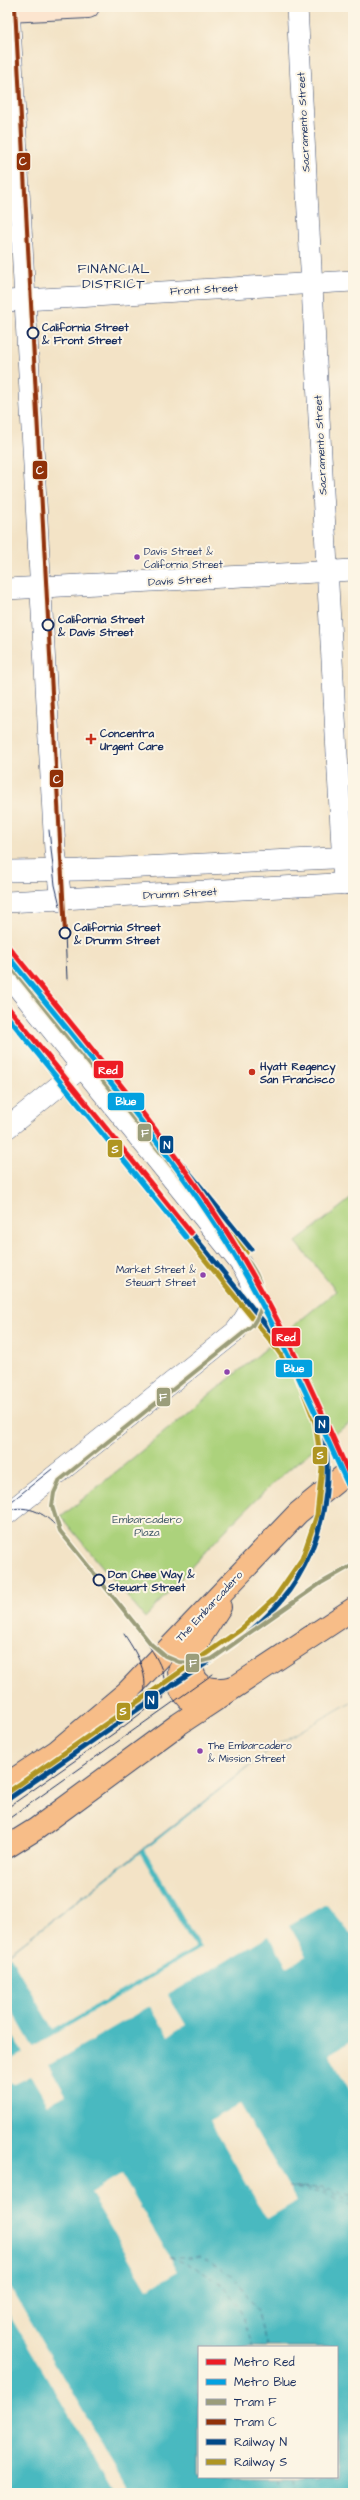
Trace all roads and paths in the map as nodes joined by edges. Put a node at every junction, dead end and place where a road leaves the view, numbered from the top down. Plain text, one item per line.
1 (88, 7) edge
2 (297, 7) edge
3 (8, 10) edge
4 (353, 281) edge
5 (312, 283) junction
6 (16, 300) edge
7 (353, 570) edge
8 (327, 572) junction
9 (40, 588) junction
10 (7, 590) edge
11 (348, 857) edge
12 (57, 869) junction
13 (7, 871) edge
14 (348, 884) edge
15 (61, 901) junction
16 (7, 902) edge
17 (7, 974) edge
18 (82, 1067) junction
19 (7, 1128) edge
20 (353, 1468) edge
21 (7, 1514) edge
22 (239, 1575) junction
23 (353, 1609) edge
24 (197, 1644) junction
25 (234, 1687) junction
26 (199, 1711) junction
27 (7, 1784) edge
28 (7, 1847) edge

1 - 3 main road
2 - 5 street, Sacramento Street
3 - 6 street
4 - 5 street, Front Street
5 - 6 street, Front Street
5 - 8 street, Sacramento Street
6 - 9 street
7 - 8 street, Davis Street
8 - 9 street, Davis Street
8 - 11 street, Sacramento Street
9 - 10 street, Davis Street
9 - 12 street
11 - 12 street
11 - 14 street, Sacramento Street
12 - 13 street
12 - 15 street
14 - 15 street, Drumm Street
15 - 16 street, Drumm Street
17 - 18 street
18 - 19 street
18 - 21 street
20 - 22 main road, The Embarcadero
22 - 24 main road
22 - 27 main road, The Embarcadero
23 - 25 main road
24 - 25 main road
24 - 26 main road
25 - 26 main road
26 - 28 main road

